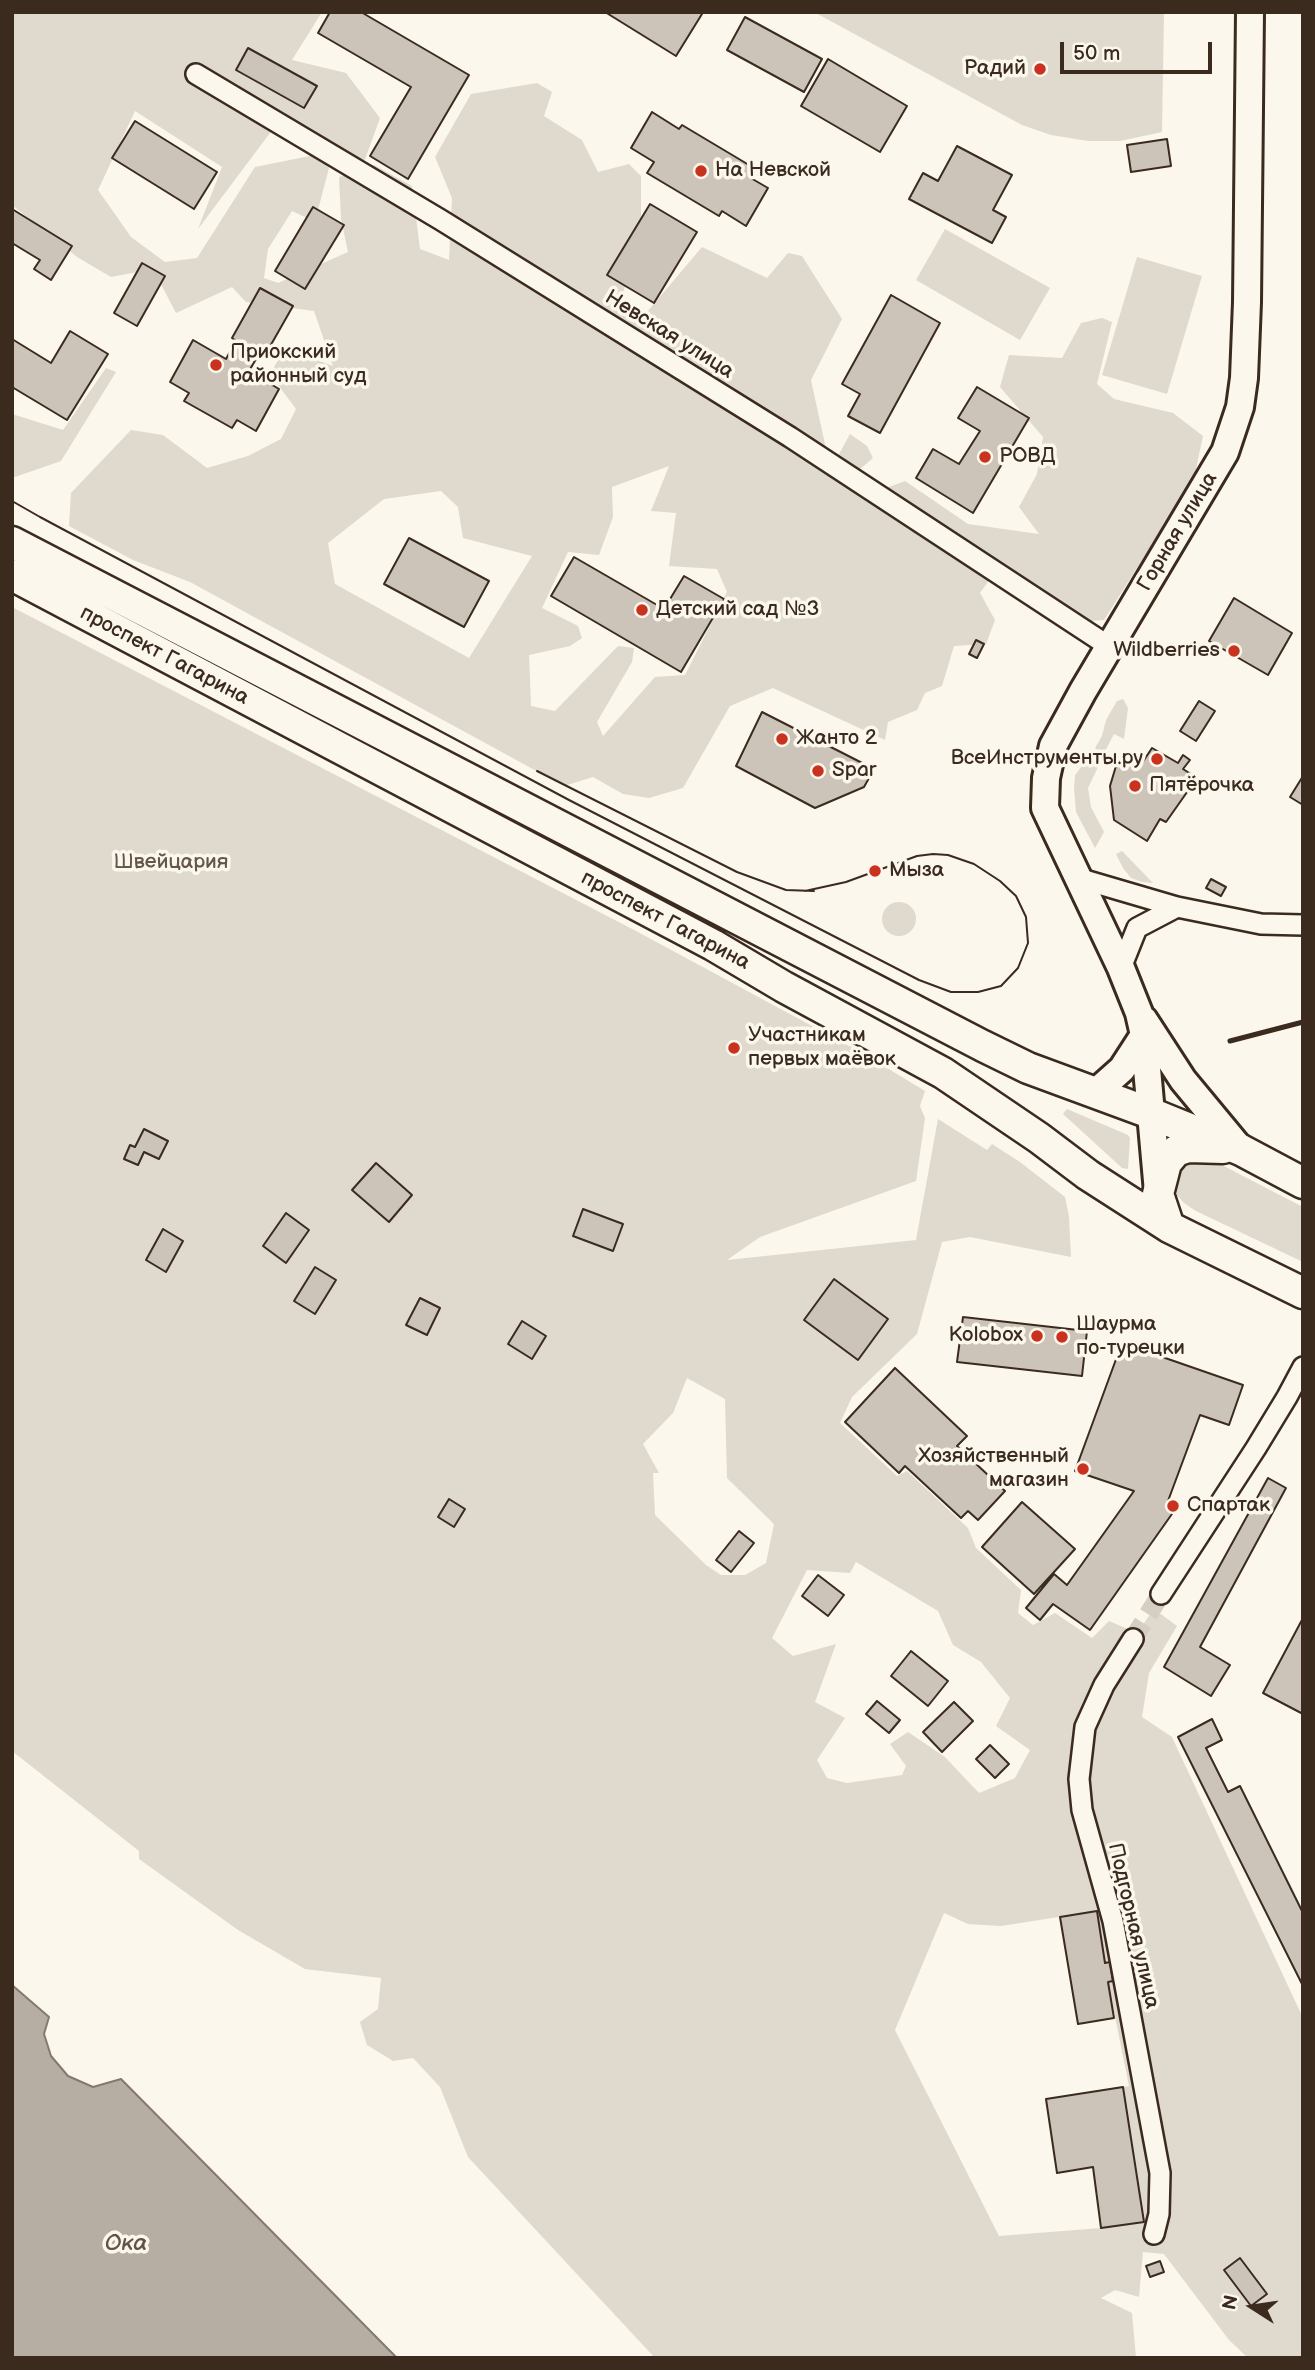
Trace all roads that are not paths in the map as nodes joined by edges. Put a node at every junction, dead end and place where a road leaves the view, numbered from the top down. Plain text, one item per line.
1 (1251, 12) edge
2 (197, 74) dead end
3 (12, 542) edge
4 (12, 575) edge
5 (1110, 647) junction
6 (1078, 878) junction
7 (1177, 906) junction
8 (1303, 925) edge
9 (1121, 968) junction
10 (1141, 1024) junction
11 (1095, 1093) junction
12 (1150, 1113) junction
13 (1241, 1150) junction
14 (1303, 1183) edge
15 (1158, 1194) junction
16 (1169, 1227) junction
17 (1303, 1293) edge
18 (1303, 1367) edge
19 (1161, 1594) tunnel mouth
20 (1133, 1639) tunnel mouth
21 (1154, 2234) dead end

1 - 5 main road, Горная улица
2 - 5 street, Невская улица
3 - 11 main road, проспект Гагарина
4 - 16 main road, проспект Гагарина
5 - 6 main road, Горная улица
6 - 7 street
6 - 9 main road, Горная улица
7 - 8 street
7 - 9 street
9 - 10 main road, Горная улица
10 - 11 main road
10 - 12 main road, Горная улица
10 - 13 main road, Горная улица
11 - 12 main road, проспект Гагарина
12 - 13 main road, проспект Гагарина
12 - 15 main road, Горная улица
13 - 14 main road, проспект Гагарина
13 - 15 main road, проспект Гагарина
15 - 16 main road
16 - 17 main road, проспект Гагарина
18 - 19 street
20 - 21 street, Подгорная улица

